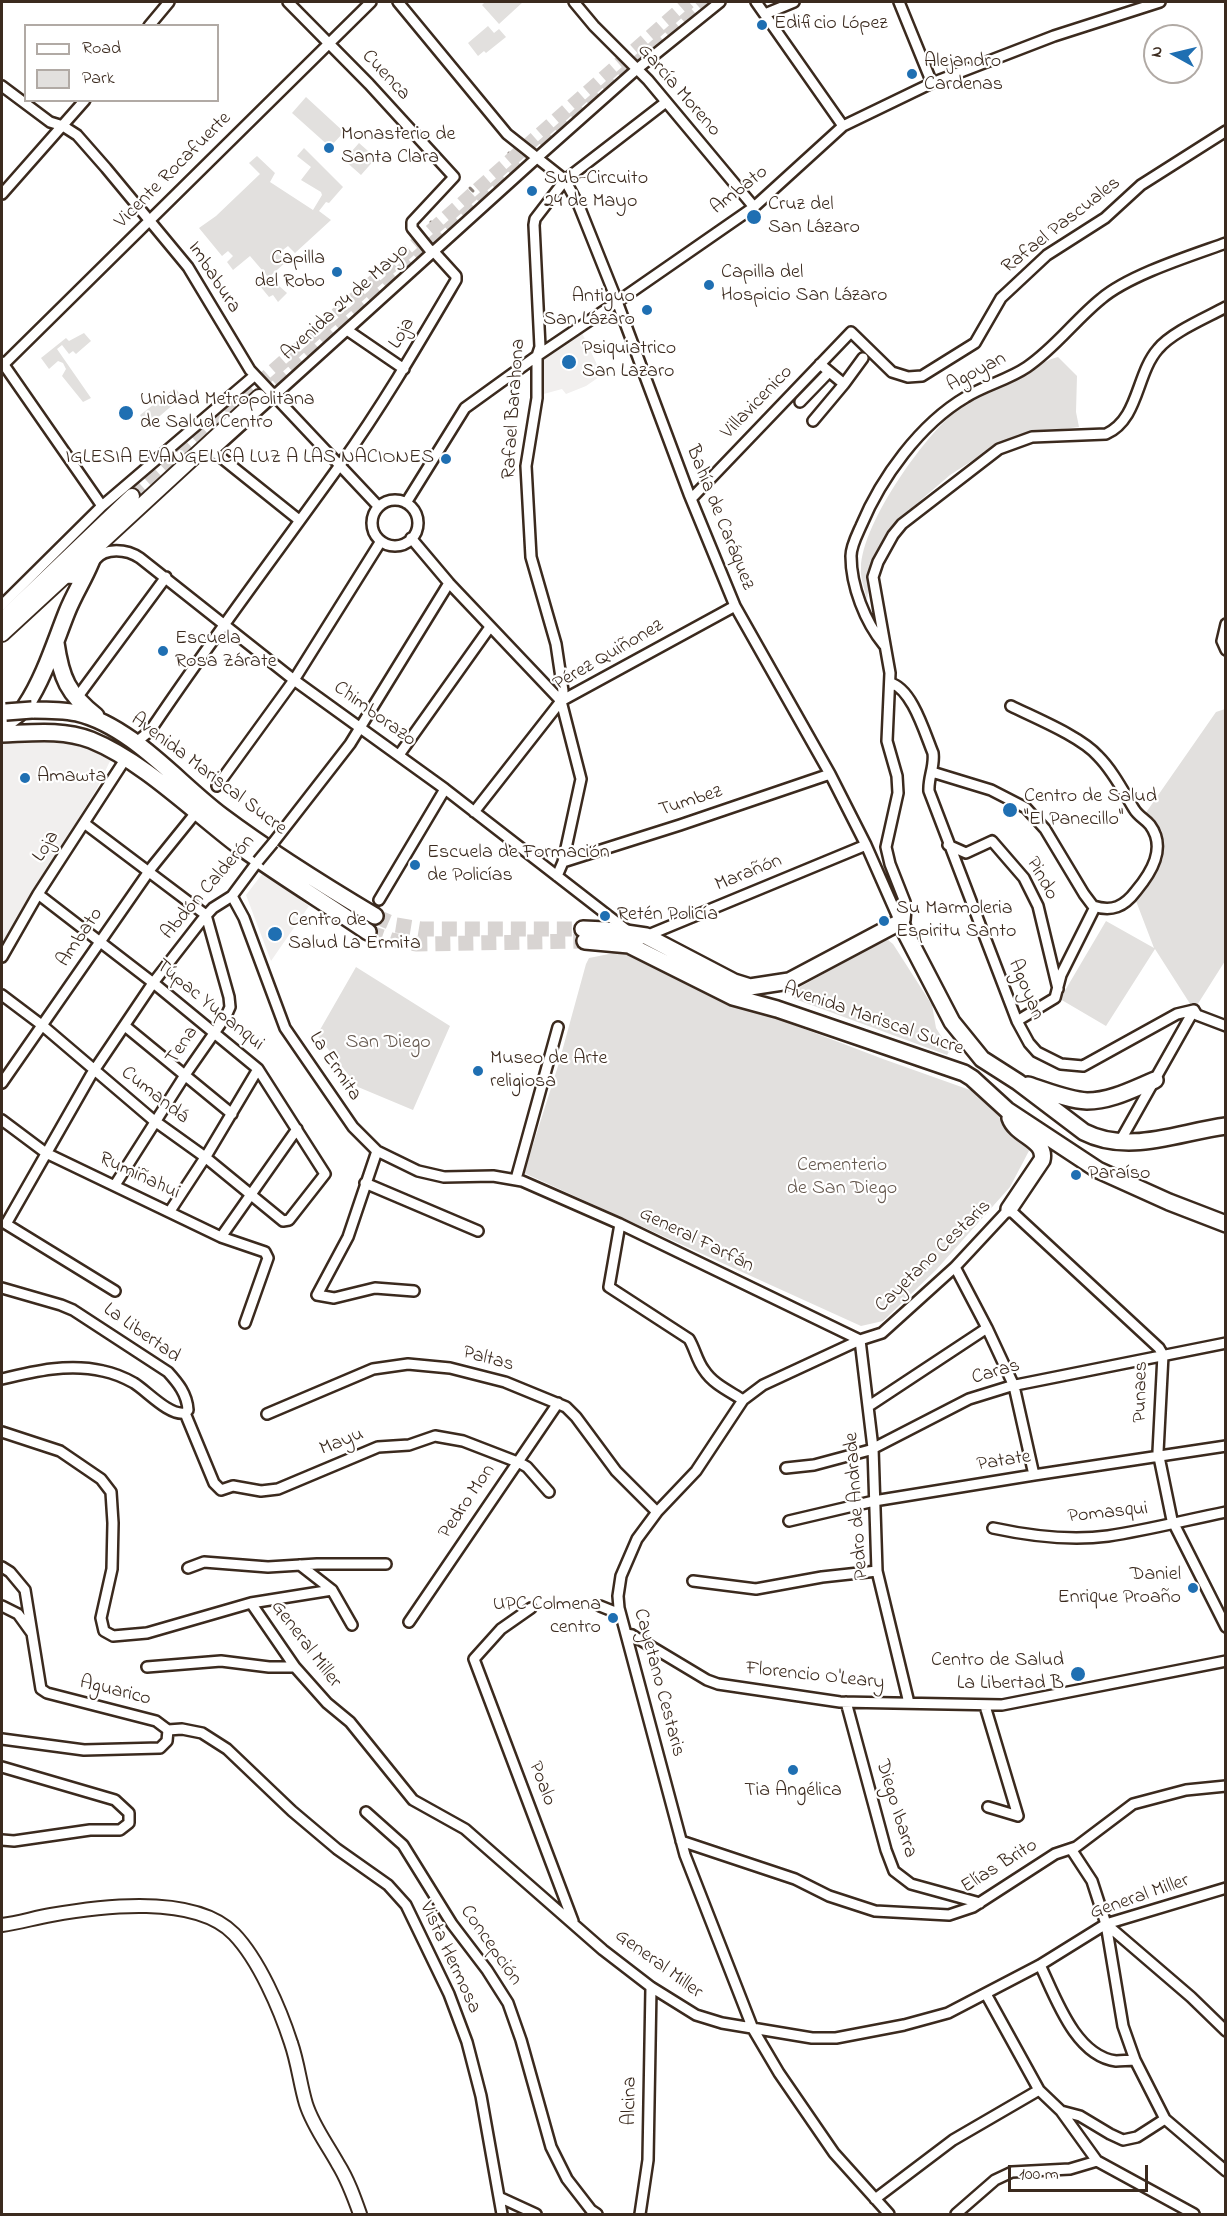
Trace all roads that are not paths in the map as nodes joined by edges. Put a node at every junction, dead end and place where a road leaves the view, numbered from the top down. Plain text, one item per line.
1 (169, 2) edge
2 (288, 2) edge
3 (371, 2) edge
4 (398, 2) edge
5 (574, 2) edge
6 (720, 2) edge
7 (756, 2) edge
8 (794, 2) edge
9 (899, 2) edge
10 (1160, 2) edge
11 (765, 14) junction
12 (151, 24) edge
13 (328, 42) junction
14 (637, 69) junction
15 (932, 83) junction
16 (2, 86) edge
17 (83, 102) edge
18 (666, 102) junction
19 (63, 126) junction
20 (843, 126) junction
21 (1226, 131) edge
22 (537, 158) junction
23 (454, 177) joint
24 (565, 180) junction
25 (2, 194) edge
26 (754, 207) junction
27 (151, 220) junction
28 (1226, 243) edge
29 (433, 252) junction
30 (617, 302) junction
31 (1226, 307) edge
32 (347, 330) junction
33 (851, 332) joint
34 (537, 356) junction
35 (863, 358) dead end
36 (2, 364) edge
37 (819, 364) junction
38 (404, 369) junction
39 (829, 372) junction
40 (254, 376) junction
41 (844, 384) junction
42 (266, 396) junction
43 (800, 402) dead end
44 (813, 421) dead end
45 (339, 466) junction
46 (132, 496) tunnel mouth
47 (691, 499) junction
48 (406, 503) junction
49 (102, 506) junction
50 (378, 506) junction
51 (299, 520) junction
52 (411, 538) junction
53 (381, 541) junction
54 (98, 545) junction
55 (93, 561) junction
56 (65, 575) junction
57 (84, 576) junction
58 (166, 577) junction
59 (449, 583) junction
60 (2, 605) edge
61 (735, 606) junction
62 (2, 620) edge
63 (1226, 624) edge
64 (223, 626) junction
65 (490, 627) junction
66 (2, 634) edge
67 (56, 642) junction
68 (885, 647) junction
69 (1226, 650) edge
70 (294, 680) junction
71 (890, 683) junction
72 (76, 699) junction
73 (561, 701) junction
74 (1011, 706) dead end
75 (3, 716) edge
76 (360, 727) junction
77 (113, 729) junction
78 (2, 734) edge
79 (135, 743) junction
80 (399, 755) junction
81 (126, 758) junction
82 (932, 772) junction
83 (830, 774) junction
84 (217, 786) dead end
85 (445, 789) junction
86 (474, 812) junction
87 (194, 815) dead end
88 (84, 823) junction
89 (866, 845) junction
90 (948, 845) junction
91 (563, 862) junction
92 (149, 871) junction
93 (557, 876) junction
94 (38, 894) junction
95 (232, 896) junction
96 (379, 900) dead end
97 (1095, 907) junction
98 (206, 915) junction
99 (375, 916) tunnel mouth
100 (900, 922) junction
101 (368, 932) tunnel mouth
102 (629, 932) junction
103 (646, 936) junction
104 (101, 941) junction
105 (2, 957) edge
106 (789, 981) junction
107 (153, 983) junction
108 (1058, 989) junction
109 (2, 995) edge
110 (777, 1009) junction
111 (1194, 1010) junction
112 (1017, 1021) junction
113 (43, 1026) junction
114 (126, 1026) junction
115 (1226, 1026) edge
116 (558, 1027) dead end
117 (213, 1033) junction
118 (258, 1069) junction
119 (94, 1071) junction
120 (185, 1076) junction
121 (1155, 1080) junction
122 (1018, 1082) junction
123 (2, 1083) edge
124 (1007, 1110) junction
125 (232, 1114) junction
126 (2, 1120) edge
127 (156, 1121) junction
128 (1226, 1126) edge
129 (297, 1129) junction
130 (1119, 1143) junction
131 (377, 1151) junction
132 (46, 1153) junction
133 (205, 1157) junction
134 (516, 1179) junction
135 (365, 1184) junction
136 (115, 1185) junction
137 (251, 1193) junction
138 (1009, 1209) junction
139 (170, 1211) junction
140 (286, 1222) joint
141 (620, 1224) junction
142 (1226, 1224) edge
143 (478, 1231) dead end
144 (222, 1237) junction
145 (955, 1267) junction
146 (2, 1288) edge
147 (115, 1291) dead end
148 (414, 1291) dead end
149 (245, 1323) dead end
150 (987, 1328) junction
151 (860, 1340) junction
152 (1226, 1343) edge
153 (1163, 1355) junction
154 (2, 1379) edge
155 (1014, 1386) junction
156 (743, 1400) junction
157 (558, 1402) junction
158 (869, 1406) junction
159 (185, 1413) junction
160 (267, 1414) dead end
161 (2, 1432) edge
162 (1226, 1446) edge
163 (873, 1448) junction
164 (1159, 1457) junction
165 (516, 1461) junction
166 (786, 1468) dead end
167 (1034, 1475) junction
168 (549, 1492) dead end
169 (874, 1502) junction
170 (657, 1512) junction
171 (1226, 1512) edge
172 (789, 1521) dead end
173 (1174, 1524) junction
174 (993, 1528) dead end
175 (297, 1564) junction
176 (386, 1564) dead end
177 (2, 1566) edge
178 (188, 1568) dead end
179 (878, 1571) junction
180 (693, 1581) dead end
181 (332, 1590) junction
182 (251, 1603) junction
183 (2, 1606) edge
184 (600, 1606) dead end
185 (531, 1608) dead end
186 (620, 1614) junction
187 (409, 1622) dead end
188 (352, 1625) dead end
189 (1226, 1627) edge
190 (32, 1634) junction
191 (626, 1634) junction
192 (1226, 1661) edge
193 (147, 1667) dead end
194 (295, 1667) junction
195 (846, 1702) junction
196 (909, 1703) junction
197 (985, 1706) junction
198 (168, 1730) junction
199 (2, 1739) edge
200 (2, 1767) edge
201 (1226, 1786) edge
202 (988, 1807) dead end
203 (366, 1812) dead end
204 (2, 1840) edge
205 (681, 1841) junction
206 (1071, 1849) junction
207 (1226, 1888) edge
208 (980, 1903) junction
209 (573, 1923) junction
210 (1106, 1924) junction
211 (2, 1925) edge
212 (1040, 1965) junction
213 (651, 1987) junction
214 (986, 1994) junction
215 (753, 2029) junction
216 (1226, 2031) edge
217 (1135, 2060) junction
218 (1040, 2090) junction
219 (1061, 2111) junction
220 (1165, 2120) junction
221 (1097, 2161) junction
222 (1226, 2171) edge
223 (499, 2198) junction
224 (875, 2199) junction
225 (360, 2214) edge
226 (502, 2214) edge
227 (536, 2214) edge
228 (597, 2214) edge
229 (640, 2214) edge
230 (889, 2214) edge
231 (956, 2214) edge
232 (1194, 2214) edge

1 - 12 street
2 - 13 street, Cuenca
3 - 13 street, Vicente Rocafuerte
4 - 22 street, Bahía de Caráquez
5 - 14 street, García Moreno
6 - 14 street
7 - 11 street
8 - 11 street
9 - 15 street
10 - 15 street, Ambato
11 - 20 street
13 - 23 street, Cuenca
13 - 27 street, Vicente Rocafuerte
14 - 18 street, García Moreno
14 - 22 street
15 - 20 street, Ambato
16 - 19 street, Imbabura
17 - 19 street
18 - 24 street, Rafael Barahona
18 - 26 street, García Moreno
19 - 25 street
19 - 27 street, Imbabura
20 - 26 street, Ambato
21 - 33 street, Rafael Pascuales
22 - 24 street, Bahía de Caráquez
22 - 29 street
23 - 29 street, Avenida 24 de Mayo
24 - 30 street, Bahía de Caráquez
24 - 34 street, Rafael Barahona
26 - 30 street, Ambato
27 - 36 street, Vicente Rocafuerte
27 - 40 street, Imbabura
28 - 68 street, Agoyan
29 - 32 street, Avenida 24 de Mayo
29 - 38 street, Loja
30 - 34 street, Ambato
30 - 47 street, Bahía de Caráquez
31 - 68 street
32 - 38 street
32 - 42 street, Avenida 24 de Mayo
33 - 37 street, Villavicenico
34 - 48 street, Ambato
34 - 73 street, Rafael Barahona
35 - 41 street
36 - 49 street
37 - 39 street
37 - 47 street, Villavicenico
38 - 45 street, Loja
39 - 41 street
39 - 43 street
40 - 42 street, Imbabura
40 - 49 street
41 - 44 street
42 - 45 street, Imbabura
42 - 51 street, Avenida 24 de Mayo
42 - 54 main road, Avenida 24 de Mayo
45 - 50 street, Imbabura
45 - 51 street, Loja
46 - 62 main road
47 - 61 street, Bahía de Caráquez
48 - 50 street
48 - 52 street
49 - 60 street
50 - 53 street
51 - 64 street, Loja
52 - 53 street
52 - 59 street
53 - 70 street
54 - 55 main road
54 - 56 main road, Avenida 24 de Mayo
55 - 57 main road
55 - 58 street, Chimborazo
56 - 57 main road
56 - 66 main road, Avenida 24 de Mayo
57 - 67 main road
58 - 64 street, Chimborazo
58 - 72 street
59 - 65 street
59 - 76 street, Abdón Calderón
61 - 73 street, Pérez Quiñonez
61 - 83 street, Bahía de Caráquez
63 - 69 street
64 - 70 street, Chimborazo
64 - 79 street, Loja
65 - 73 street
65 - 80 street
67 - 72 main road
67 - 75 main road
68 - 71 street
70 - 76 street, Chimborazo
70 - 84 street
71 - 82 street, Agoyan
71 - 100 street
72 - 77 main road
73 - 86 street, Pérez Quiñonez
73 - 91 street, Rafael Barahona
74 - 97 street
75 - 77 main road, Avenida Mariscal Sucre, bridge
76 - 80 street, Chimborazo
76 - 95 street, Abdón Calderón, bridge
77 - 79 main road, Avenida Mariscal Sucre
78 - 81 main road, Avenida Mariscal Sucre
79 - 99 main road, Avenida Mariscal Sucre
80 - 85 street, Chimborazo
81 - 88 street, Loja
81 - 101 main road, Avenida Mariscal Sucre
82 - 90 street, Agoyan
82 - 97 street
83 - 89 street, Bahía de Caráquez
83 - 91 street, Tumbez
85 - 86 street, Chimborazo
85 - 96 street
86 - 93 street, Chimborazo
87 - 92 street, Ambato
88 - 92 street
88 - 94 street, Loja
89 - 100 street, Bahía de Caráquez
89 - 103 street, Marañón
90 - 108 street, Pindo
90 - 112 street, Agoyan
91 - 93 street, Rafael Barahona
92 - 98 street
92 - 104 street, Ambato
93 - 102 street, Chimborazo
94 - 104 street, Túpac Yupanqui
94 - 105 street, Loja
95 - 98 street, Abdón Calderón
95 - 131 street, La Ermita
97 - 108 street
98 - 107 street, Abdón Calderón
98 - 117 street, Tena
100 - 106 main road
100 - 122 main road
102 - 103 main road, Avenida Mariscal Sucre
102 - 110 main road, Avenida Mariscal Sucre
103 - 106 main road, Avenida Mariscal Sucre
104 - 107 street, Túpac Yupanqui
104 - 113 street, Ambato
106 - 110 main road
107 - 114 street, Abdón Calderón
107 - 117 street, Túpac Yupanqui
108 - 112 street
109 - 113 street, Cumandá
110 - 124 main road, Avenida Mariscal Sucre
111 - 112 street, Agoyan
111 - 115 street
111 - 121 street
113 - 119 street, Cumandá
113 - 123 street, Ambato
114 - 119 street, Abdón Calderón
114 - 120 street
116 - 134 street
117 - 118 street, Túpac Yupanqui
117 - 120 street, Tena
118 - 125 street
118 - 129 street, Túpac Yupanqui
119 - 127 street, Cumandá
119 - 132 street, Abdón Calderón
120 - 125 street
120 - 127 street, Tena
121 - 122 main road
121 - 130 street
122 - 130 main road
124 - 138 main road
124 - 142 main road, Avenida Mariscal Sucre
125 - 133 street
126 - 132 street, Rumiñahui
127 - 133 street, Cumandá
127 - 136 street, Tena
128 - 130 main road
129 - 137 street
129 - 140 street, Túpac Yupanqui
131 - 134 street, La Ermita
131 - 135 street
132 - 136 street, Rumiñahui
132 - 147 street, Abdón Calderón
133 - 137 street, Cumandá
133 - 139 street
134 - 141 street, General Farfán
135 - 143 street
135 - 148 street
136 - 139 street, Rumiñahui
137 - 140 street, Cumandá
137 - 144 street
138 - 145 street, Cayetano Cestaris
138 - 153 street, Punaes
139 - 144 street, Rumiñahui
141 - 151 street, General Farfán
141 - 156 street
144 - 149 street, Rumiñahui
145 - 150 street
145 - 151 street, Cayetano Cestaris
146 - 159 street, La Libertad
150 - 155 street
150 - 158 street
151 - 156 street, Cayetano Cestaris
151 - 158 street, Pedro de Andrade
152 - 153 street, Caras
153 - 155 street, Caras
153 - 164 street, Punaes
154 - 159 street
155 - 163 street, Caras
155 - 167 street
156 - 170 street, Cayetano Cestaris
157 - 160 street, Paltas
157 - 165 street, Pedro Mon
157 - 170 street, Paltas
158 - 163 street, Pedro de Andrade
159 - 165 street, Mayu
161 - 182 street
162 - 164 street, Patate
163 - 166 street, Caras
163 - 169 street, Pedro de Andrade
164 - 167 street, Patate
164 - 173 street, Punaes
165 - 168 street, Mayu
165 - 187 street, Pedro Mon
167 - 169 street, Patate
169 - 172 street, Patate
169 - 179 street, Pedro de Andrade
170 - 186 street, Cayetano Cestaris
171 - 173 street, Pomasqui
173 - 174 street, Pomasqui
173 - 189 street, Punaes
175 - 176 street
175 - 178 street
175 - 181 street
177 - 190 street, Aguarico
179 - 180 street
179 - 196 street, Pedro de Andrade
181 - 182 street
181 - 188 street
182 - 194 street, General Miller
183 - 190 street
184 - 186 street
185 - 209 street, Poalo
186 - 191 street, Cayetano Cestaris
190 - 198 street, Aguarico
191 - 195 street, Florencio O'Leary
191 - 205 street, Cayetano Cestaris
192 - 197 street, Florencio O'Leary
193 - 194 street
194 - 209 street, General Miller
195 - 196 street, Florencio O'Leary
195 - 208 street, Diego Ibarra
196 - 197 street, Florencio O'Leary
197 - 202 street
198 - 199 street, Aguarico
198 - 223 street, Vista Hermosa
200 - 204 street
201 - 206 street, Elías Brito
203 - 228 street, Concepción
205 - 208 street, Elías Brito
205 - 215 street, Cayetano Cestaris
206 - 208 street, Elías Brito
206 - 210 street
207 - 210 street, General Miller
209 - 213 street, General Miller
210 - 212 street, General Miller
210 - 216 street
210 - 217 street
211 - 225 street
212 - 214 street, General Miller
212 - 217 street
213 - 215 street, General Miller
213 - 229 street, Alcina
214 - 215 street, General Miller
214 - 218 street
215 - 224 street, Cayetano Cestaris
217 - 220 street
218 - 219 street
218 - 224 street
219 - 220 street
219 - 221 street
220 - 222 street
221 - 231 street
221 - 232 street
223 - 226 street, Vista Hermosa
223 - 227 street
224 - 230 street, Cayetano Cestaris

